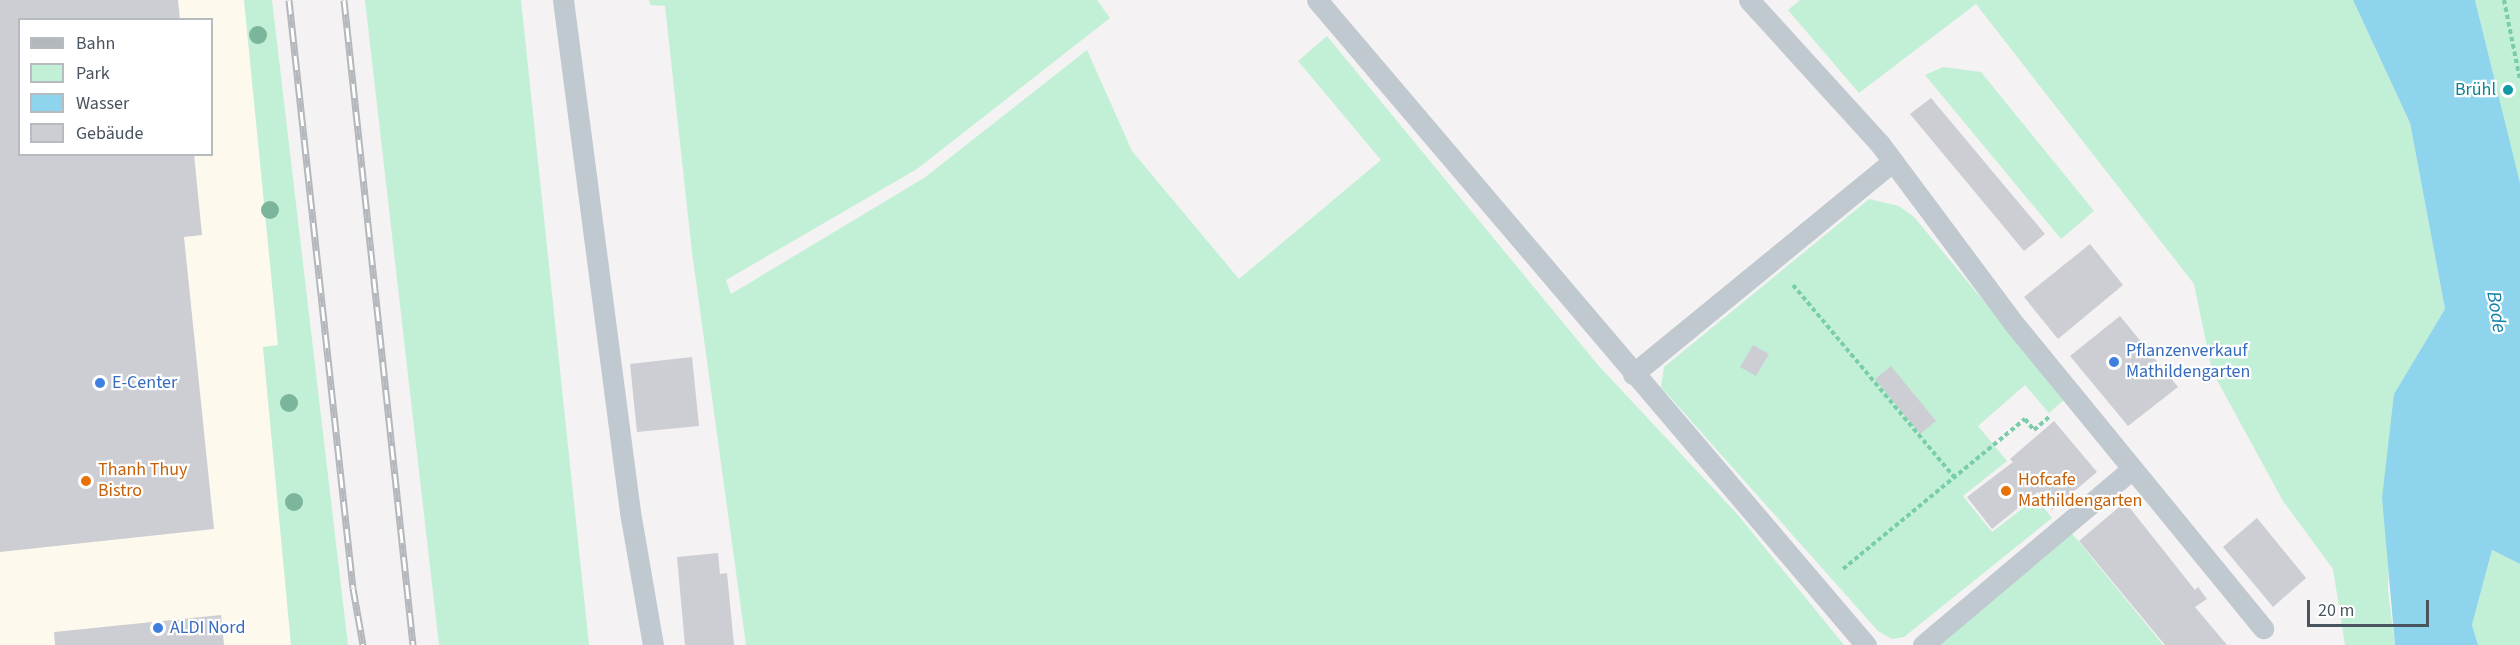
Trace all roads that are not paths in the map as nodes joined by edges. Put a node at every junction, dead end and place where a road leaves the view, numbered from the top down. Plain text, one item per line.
1 (563, 0) edge
2 (1317, 0) edge
3 (1749, 0) edge
4 (1893, 161) junction
5 (1633, 374) junction
6 (2132, 469) junction
7 (2263, 628) dead end
8 (653, 645) edge
9 (1866, 645) edge
10 (1923, 645) edge

1 - 8 lane
2 - 5 lane
3 - 4 lane
4 - 5 lane
4 - 6 lane
5 - 9 lane
6 - 7 lane
6 - 10 lane

